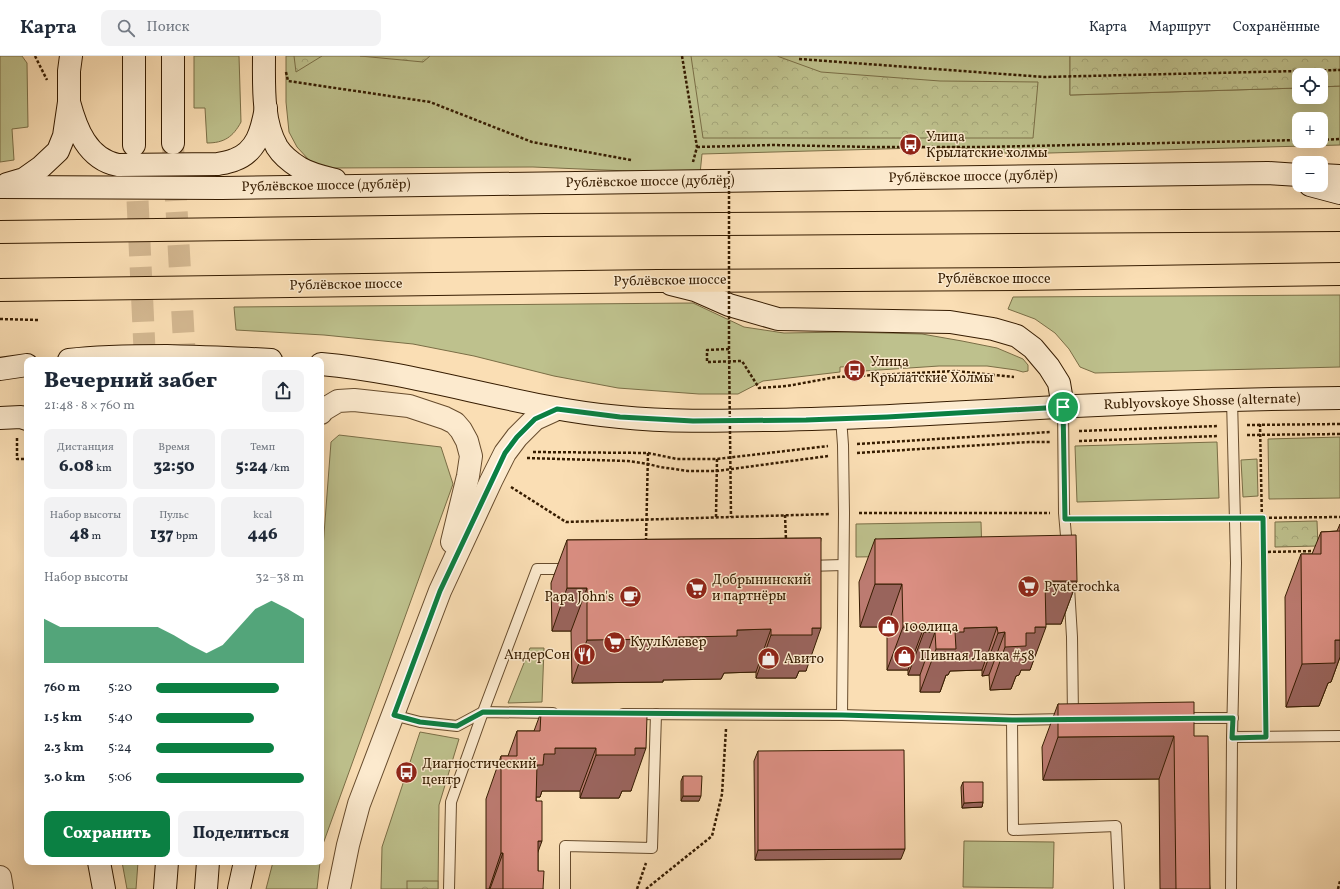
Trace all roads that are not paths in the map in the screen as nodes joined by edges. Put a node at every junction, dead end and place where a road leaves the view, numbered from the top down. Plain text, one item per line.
1 (71, 56) edge
2 (134, 56) edge
3 (173, 56) edge
4 (264, 56) edge
5 (69, 102) junction
6 (266, 108) junction
7 (173, 143) tunnel mouth
8 (134, 145) tunnel mouth
9 (1268, 173) junction
10 (1292, 174) edge
11 (1328, 176) edge
12 (1340, 176) edge
13 (1292, 180) edge
14 (355, 186) junction
15 (0, 187) edge
16 (1328, 190) edge
17 (1340, 193) edge
18 (1340, 220) edge
19 (0, 232) edge
20 (1340, 274) edge
21 (657, 281) junction
22 (0, 290) edge
23 (120, 357) edge
24 (191, 357) edge
25 (191, 357) edge
26 (228, 357) edge
27 (324, 364) edge
28 (24, 365) edge
29 (356, 367) junction
30 (0, 369) edge
31 (324, 374) edge
32 (1340, 398) edge
33 (1232, 399) junction
34 (1063, 407) junction
35 (557, 409) junction
36 (324, 410) edge
37 (841, 418) junction
38 (1067, 558) edge
39 (843, 565) junction
40 (787, 566) edge
41 (576, 569) edge
42 (1068, 574) edge
43 (440, 591) junction
44 (483, 712) junction
45 (562, 713) edge
46 (617, 714) edge
47 (656, 714) junction
48 (394, 715) junction
49 (842, 715) junction
50 (1169, 718) edge
51 (1233, 718) junction
52 (1012, 720) junction
53 (1340, 736) edge
54 (1232, 738) junction
55 (100, 865) edge
56 (167, 865) edge
57 (208, 865) edge
58 (244, 865) edge
59 (0, 877) edge
60 (2, 889) edge
61 (104, 889) edge
62 (165, 889) edge
63 (206, 889) edge
64 (239, 889) edge
65 (339, 889) edge
66 (449, 889) edge
67 (565, 889) edge
68 (1119, 889) edge
69 (1231, 889) edge

1 - 5 main road
2 - 8 main road
3 - 7 main road
4 - 6 main road
5 - 6 main road
5 - 15 main road
6 - 14 main road
9 - 10 main road, Рублёвское шоссе (дублёр)
9 - 13 main road
9 - 14 main road, Рублёвское шоссе (дублёр)
11 - 12 main road
14 - 15 main road, Рублёвское шоссе (дублёр)
16 - 17 main road
18 - 19 main road
20 - 21 main road, Рублёвское шоссе
21 - 22 main road, Рублёвское шоссе
21 - 34 main road
23 - 24 main road
25 - 26 main road
27 - 29 main road
28 - 30 main road
29 - 31 main road
29 - 35 main road
32 - 33 main road, Rublyovskoye Shosse (alternate)
33 - 34 main road, Rublyovskoye Shosse (alternate)
33 - 51 lane
34 - 37 main road
34 - 38 lane
35 - 37 main road
35 - 43 main road
36 - 43 main road
37 - 39 lane
39 - 40 lane
39 - 49 lane
41 - 44 lane
42 - 52 lane
43 - 48 main road
44 - 45 lane
44 - 48 lane
44 - 66 lane
46 - 47 lane
47 - 49 lane
47 - 67 lane
48 - 65 main road
49 - 52 lane
50 - 51 lane
51 - 54 lane
52 - 68 lane
53 - 54 lane
54 - 69 lane
55 - 61 main road
56 - 62 main road
57 - 63 main road
58 - 64 main road
59 - 60 main road

